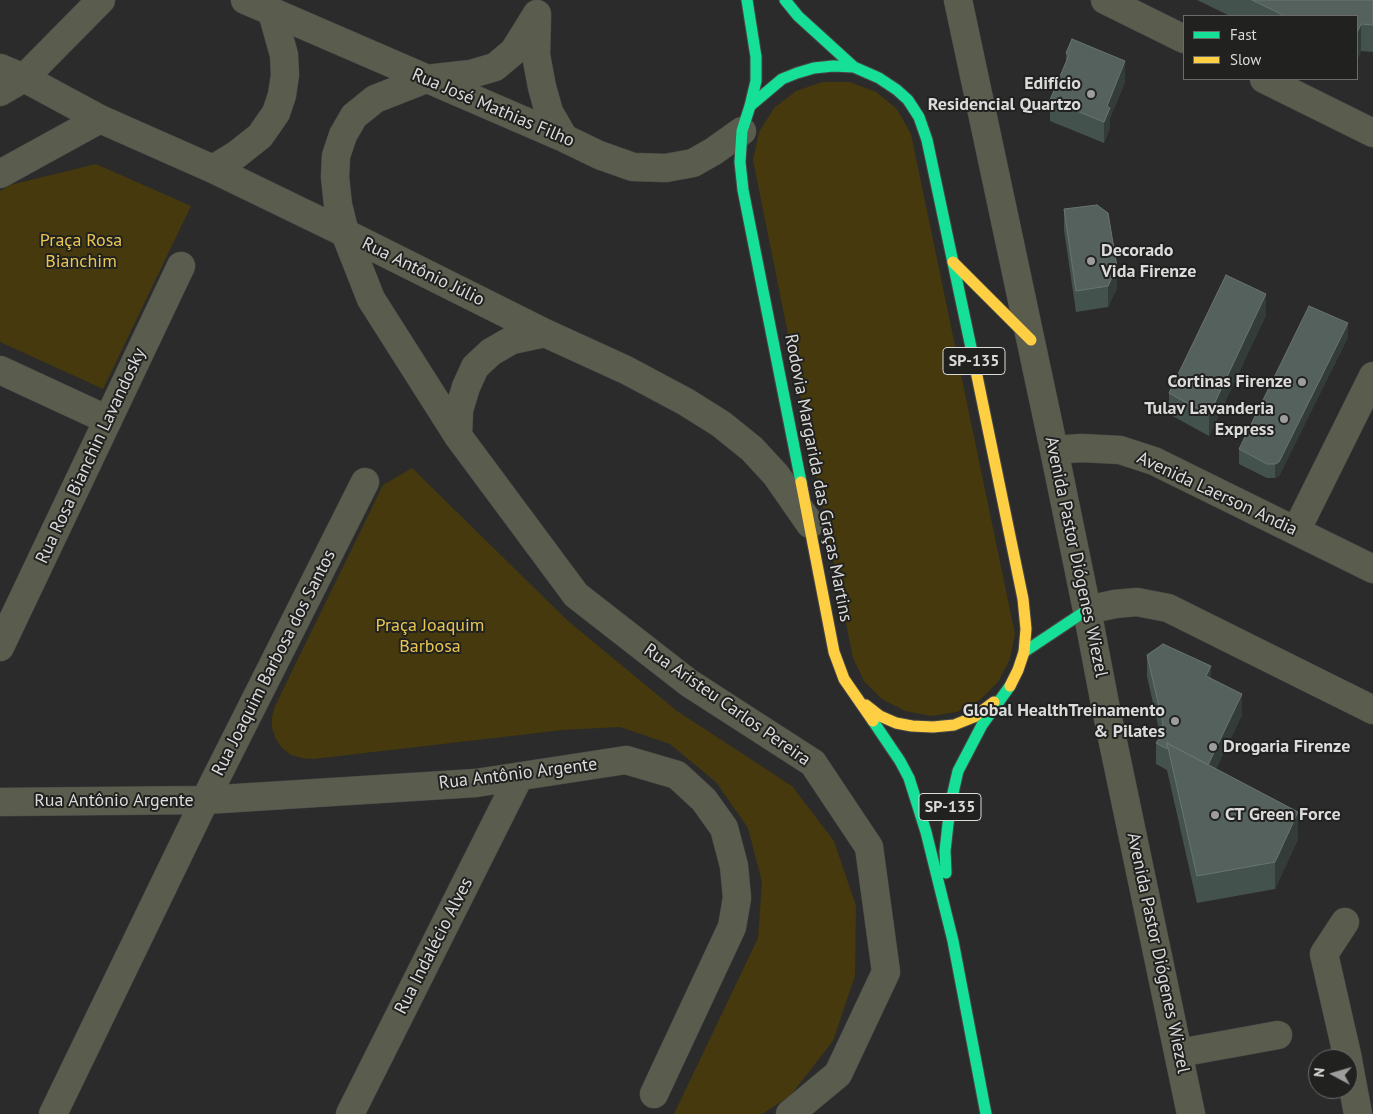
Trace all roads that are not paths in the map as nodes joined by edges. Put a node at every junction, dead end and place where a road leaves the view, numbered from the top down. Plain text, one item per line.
1 (101, 0) edge
2 (245, 0) edge
3 (748, 0) edge
4 (785, 0) edge
5 (958, 0) edge
6 (1105, 0) edge
7 (537, 7) edge
8 (272, 12) junction
9 (1183, 39) edge
10 (854, 67) junction
11 (12, 73) edge
12 (426, 79) junction
13 (1266, 80) edge
14 (0, 92) edge
15 (100, 119) junction
16 (746, 119) junction
17 (1373, 133) edge
18 (564, 138) junction
19 (213, 169) junction
20 (0, 174) edge
21 (345, 233) junction
22 (954, 262) junction
23 (181, 266) dead end
24 (545, 333) junction
25 (1031, 340) junction
26 (0, 370) edge
27 (1373, 376) edge
28 (108, 420) junction
29 (458, 436) junction
30 (1054, 450) junction
31 (365, 482) dead end
32 (810, 524) junction
33 (1296, 531) junction
34 (1373, 569) edge
35 (1087, 610) junction
36 (0, 647) edge
37 (1024, 652) junction
38 (1009, 687) junction
39 (856, 697) junction
40 (1373, 710) edge
41 (519, 777) junction
42 (205, 800) junction
43 (0, 802) edge
44 (1345, 922) dead end
45 (953, 941) junction
46 (1278, 1035) dead end
47 (1350, 1049) edge
48 (1179, 1053) junction
49 (654, 1094) dead end
50 (1357, 1099) edge
51 (53, 1114) edge
52 (350, 1114) edge
53 (790, 1114) edge
54 (986, 1114) edge
55 (1191, 1114) edge
56 (1358, 1114) edge

1 - 11 street
2 - 8 street, Rua José Mathias Filho
3 - 16 main road, Rodovia Margarida das Graças Martins / SP-135
4 - 10 main road, Rodovia Margarida das Graças Martins / SP-135
5 - 25 street, Avenida Pastor Diógenes Wiezel
6 - 9 street
7 - 12 street
7 - 18 street
8 - 12 street, Rua José Mathias Filho
8 - 19 street
10 - 16 main road
10 - 22 main road, Rodovia Margarida das Graças Martins / SP-135
11 - 14 street
11 - 15 street, Rua Antônio Júlio
12 - 18 street, Rua José Mathias Filho
12 - 21 street, Rua Aristeu Carlos Pereira
13 - 17 street
15 - 19 street, Rua Antônio Júlio
15 - 20 street
16 - 18 street, Rua José Mathias Filho
16 - 32 main road, Rodovia Margarida das Graças Martins / SP-135
19 - 21 street, Rua Antônio Júlio
21 - 24 street, Rua Antônio Júlio
21 - 29 street, Rua Aristeu Carlos Pereira
22 - 25 main road
22 - 37 main road, Rodovia Margarida das Graças Martins / SP-135
23 - 28 street, Rua Rosa Bianchin Lavandosky
24 - 29 street
24 - 32 street, Rua Antônio Júlio
25 - 30 street, Avenida Pastor Diógenes Wiezel
26 - 28 street
27 - 33 street
28 - 36 street, Rua Rosa Bianchin Lavandosky
29 - 53 street, Rua Aristeu Carlos Pereira
30 - 33 street, Avenida Laerson Andia
30 - 35 street, Avenida Pastor Diógenes Wiezel
31 - 42 street, Rua Joaquim Barbosa dos Santos
32 - 39 main road, Rodovia Margarida das Graças Martins / SP-135
33 - 34 street, Avenida Laerson Andia
35 - 37 main road
35 - 40 street
35 - 48 street, Avenida Pastor Diógenes Wiezel
37 - 38 main road, Rodovia Margarida das Graças Martins / SP-135
38 - 39 main road
38 - 45 main road, Rodovia Margarida das Graças Martins / SP-135
39 - 45 main road, Rodovia Margarida das Graças Martins / SP-135
41 - 42 street, Rua Antônio Argente
41 - 49 street, Rua Antônio Argente
41 - 52 street, Rua Indalécio Alves
42 - 43 street, Rua Antônio Argente
42 - 51 street, Rua Joaquim Barbosa dos Santos
44 - 47 street
45 - 54 main road, Rodovia Margarida das Graças Martins / SP-135
46 - 48 street
48 - 55 street, Avenida Pastor Diógenes Wiezel
50 - 56 street

